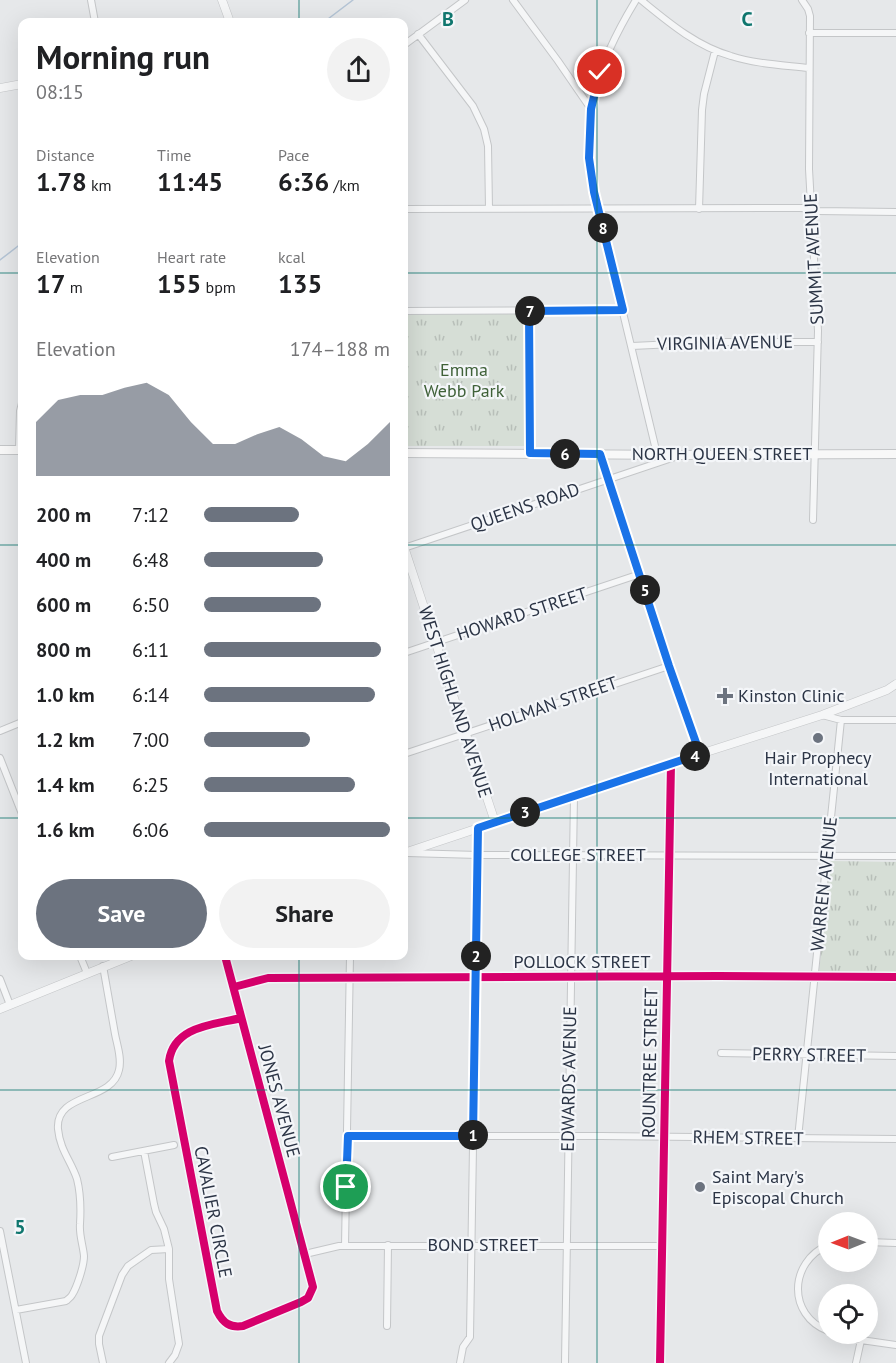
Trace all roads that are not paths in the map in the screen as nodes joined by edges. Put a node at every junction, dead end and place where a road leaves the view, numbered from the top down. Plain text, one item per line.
1 (91, 0) edge
2 (222, 0) edge
3 (465, 0) edge
4 (513, 0) edge
5 (638, 0) edge
6 (802, 0) edge
7 (94, 18) edge
8 (229, 18) edge
9 (809, 33) junction
10 (896, 33) edge
11 (418, 34) junction
12 (408, 42) edge
13 (715, 51) junction
14 (809, 68) junction
15 (18, 85) edge
16 (0, 88) edge
17 (591, 109) junction
18 (408, 209) edge
19 (489, 209) junction
20 (598, 209) junction
21 (699, 209) junction
22 (810, 210) junction
23 (896, 212) edge
24 (408, 310) edge
25 (623, 310) junction
26 (529, 311) junction
27 (818, 342) junction
28 (632, 346) junction
29 (0, 450) edge
30 (18, 450) edge
31 (656, 450) dead end
32 (408, 453) edge
33 (530, 453) junction
34 (600, 454) junction
35 (814, 454) junction
36 (896, 454) edge
37 (681, 455) junction
38 (608, 479) junction
39 (813, 520) dead end
40 (408, 549) edge
41 (408, 562) edge
42 (640, 574) junction
43 (435, 643) junction
44 (408, 652) edge
45 (669, 666) junction
46 (896, 684) edge
47 (822, 716) junction
48 (841, 720) junction
49 (896, 720) edge
50 (18, 724) edge
51 (0, 731) edge
52 (465, 734) junction
53 (408, 753) edge
54 (700, 754) junction
55 (0, 758) edge
56 (670, 764) junction
57 (574, 796) junction
58 (18, 804) edge
59 (495, 822) junction
60 (478, 828) junction
61 (408, 852) edge
62 (408, 853) edge
63 (478, 855) junction
64 (573, 855) junction
65 (669, 855) junction
66 (827, 855) junction
67 (896, 856) edge
68 (82, 960) edge
69 (120, 960) edge
70 (226, 960) edge
71 (350, 960) edge
72 (103, 966) junction
73 (87, 973) junction
74 (571, 977) junction
75 (667, 977) junction
76 (814, 977) junction
77 (896, 977) edge
78 (350, 978) junction
79 (476, 978) junction
80 (0, 979) edge
81 (234, 987) junction
82 (10, 1005) junction
83 (0, 1009) edge
84 (241, 1018) junction
85 (721, 1053) dead end
86 (806, 1055) junction
87 (896, 1056) edge
88 (348, 1136) junction
89 (473, 1136) junction
90 (568, 1137) junction
91 (664, 1137) junction
92 (798, 1138) junction
93 (896, 1139) edge
94 (174, 1145) dead end
95 (144, 1151) junction
96 (112, 1157) dead end
97 (0, 1231) edge
98 (878, 1242) edge
99 (896, 1243) edge
100 (388, 1245) junction
101 (472, 1245) junction
102 (567, 1245) junction
103 (345, 1246) junction
104 (662, 1246) junction
105 (170, 1249) junction
106 (818, 1250) edge
107 (305, 1254) junction
108 (16, 1310) junction
109 (387, 1326) dead end
110 (818, 1327) edge
111 (878, 1342) edge
112 (860, 1344) edge
113 (896, 1345) edge
114 (26, 1363) edge
115 (103, 1363) edge
116 (169, 1363) edge
117 (460, 1363) edge
118 (565, 1363) edge
119 (660, 1363) edge
120 (856, 1363) edge

1 - 7 street
2 - 8 street
3 - 11 street
4 - 17 street
5 - 13 street
5 - 17 street
6 - 9 street, SUMMIT AVENUE
9 - 10 street
9 - 14 street, SUMMIT AVENUE
11 - 12 street
11 - 19 street
13 - 14 street
13 - 21 street
14 - 22 street, SUMMIT AVENUE
15 - 16 street
17 - 20 street
18 - 19 street
19 - 20 street
20 - 21 street
20 - 25 street
21 - 22 street
22 - 23 street
22 - 27 street, SUMMIT AVENUE
24 - 26 street
25 - 26 street
25 - 28 street
26 - 33 street
27 - 28 street, VIRGINIA AVENUE
27 - 35 street, SUMMIT AVENUE
28 - 31 street
29 - 30 main road
32 - 33 main road, NORTH QUEEN STREET
33 - 34 main road, NORTH QUEEN STREET
34 - 37 main road, NORTH QUEEN STREET
34 - 38 street
35 - 36 main road, NORTH QUEEN STREET
35 - 37 main road, NORTH QUEEN STREET
35 - 39 street, SUMMIT AVENUE
37 - 38 street, QUEENS ROAD
38 - 40 street, QUEENS ROAD
38 - 42 street
41 - 43 street, WEST HIGHLAND AVENUE
42 - 43 street, HOWARD STREET
42 - 45 street
43 - 44 street, HOWARD STREET
43 - 52 street, WEST HIGHLAND AVENUE
45 - 52 street, HOLMAN STREET
45 - 54 street
46 - 47 street
47 - 48 street
47 - 54 street
48 - 49 street
48 - 66 street, WARREN AVENUE
50 - 51 street
52 - 53 street, HOLMAN STREET
52 - 59 street, WEST HIGHLAND AVENUE
54 - 56 street
55 - 58 street
56 - 57 street
56 - 65 street, ROUNTREE STREET
57 - 59 street
57 - 64 street, EDWARDS AVENUE
59 - 60 street
60 - 61 street
60 - 63 street, WEST HIGHLAND AVENUE
62 - 63 street, COLLEGE STREET
63 - 64 street, COLLEGE STREET
63 - 79 street, WEST HIGHLAND AVENUE
64 - 65 street, COLLEGE STREET
64 - 74 street, EDWARDS AVENUE
65 - 66 street, COLLEGE STREET
65 - 75 street, ROUNTREE STREET
66 - 67 street, COLLEGE STREET
66 - 76 street, WARREN AVENUE
68 - 73 street
69 - 72 street
70 - 81 street, JONES AVENUE
71 - 78 street
72 - 73 street
72 - 108 street
73 - 82 street
74 - 75 street, POLLOCK STREET
74 - 79 street, POLLOCK STREET
74 - 90 street, EDWARDS AVENUE
75 - 76 street, POLLOCK STREET
75 - 91 street, ROUNTREE STREET
76 - 77 street, POLLOCK STREET
76 - 86 street, WARREN AVENUE
78 - 79 street, POLLOCK STREET
78 - 81 street, POLLOCK STREET
78 - 88 street
79 - 89 street, WEST HIGHLAND AVENUE
80 - 82 street
81 - 84 street, JONES AVENUE
82 - 83 street
84 - 107 street, JONES AVENUE
84 - 107 street, CAVALIER CIRCLE
85 - 86 street, PERRY STREET
86 - 87 street, PERRY STREET
86 - 92 street, WARREN AVENUE
88 - 89 street, RHEM STREET
88 - 103 street
89 - 90 street, RHEM STREET
89 - 101 street, WEST HIGHLAND AVENUE
90 - 91 street, RHEM STREET
90 - 102 street, EDWARDS AVENUE
91 - 92 street, RHEM STREET
91 - 104 street, ROUNTREE STREET
92 - 93 street, RHEM STREET
94 - 95 street
95 - 96 street
95 - 105 street
97 - 108 street
98 - 99 street
100 - 101 street, BOND STREET
100 - 103 street, BOND STREET
100 - 109 street
101 - 102 street, BOND STREET
101 - 117 street, WEST HIGHLAND AVENUE
102 - 104 street, BOND STREET
102 - 118 street, EDWARDS AVENUE
103 - 107 street, BOND STREET
104 - 119 street, ROUNTREE STREET
105 - 115 street
105 - 116 street
106 - 110 street
108 - 114 street
111 - 113 street
112 - 120 street

